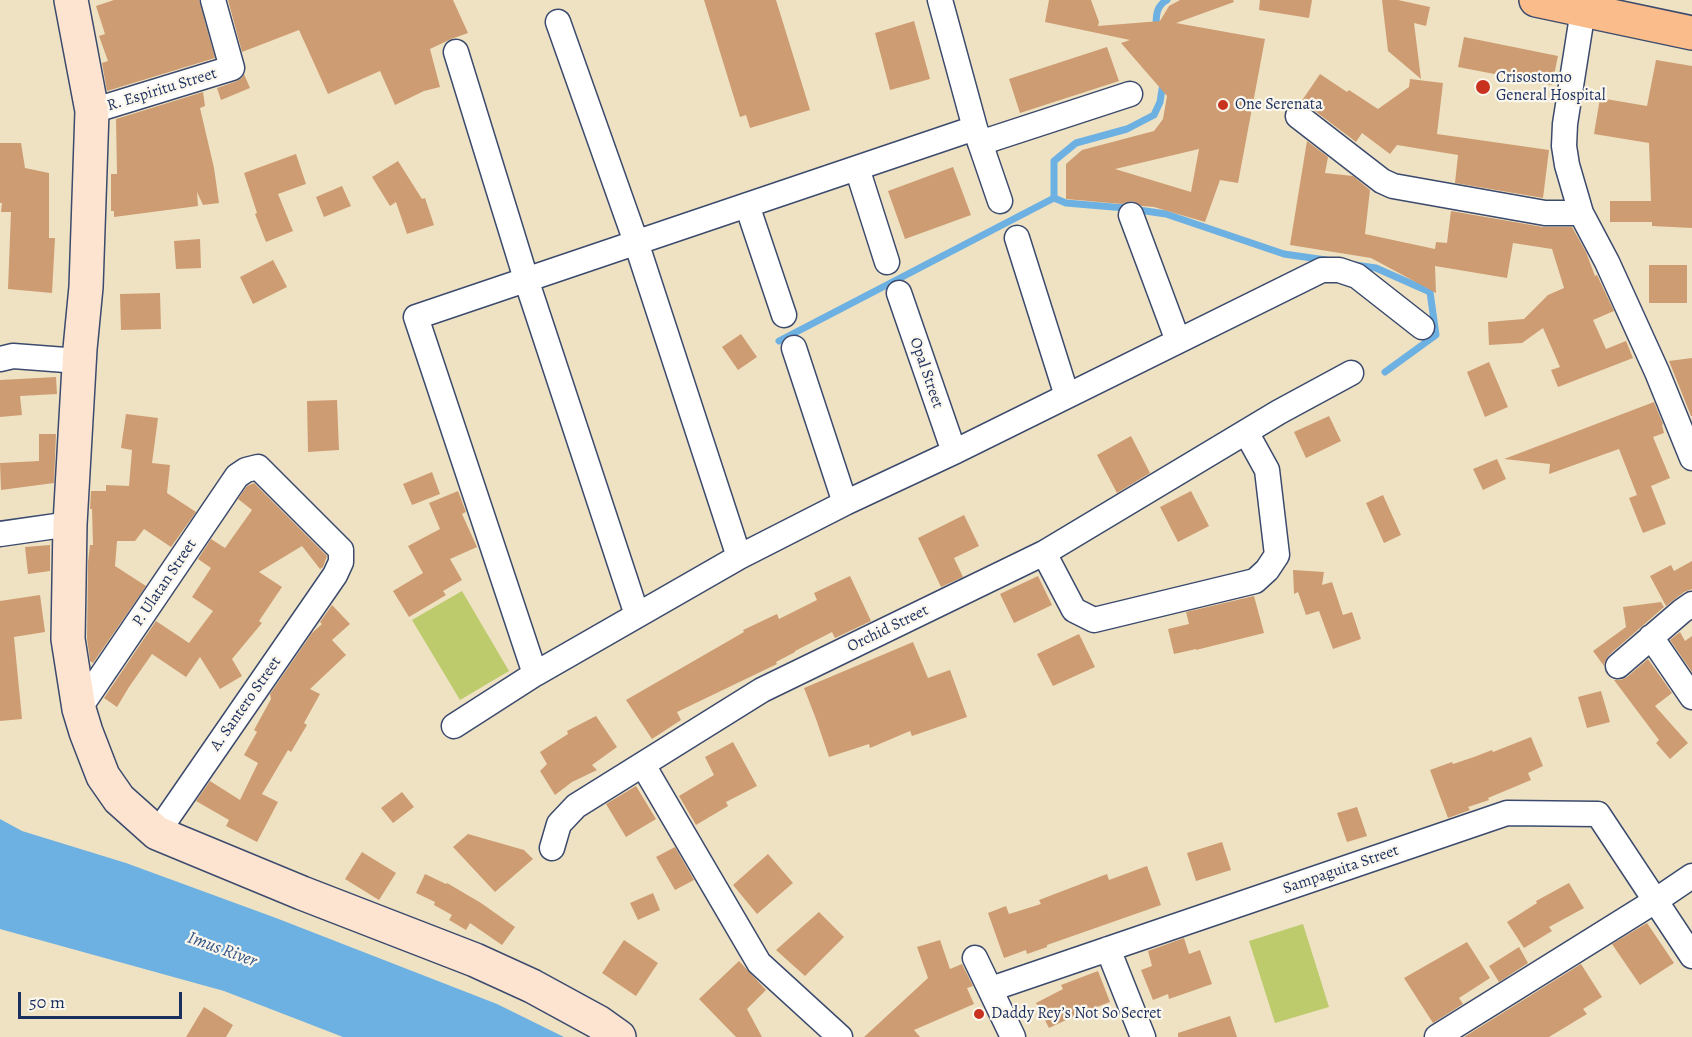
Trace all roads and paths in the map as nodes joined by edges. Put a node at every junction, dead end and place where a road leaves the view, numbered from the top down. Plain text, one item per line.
1 (70, 0) edge
2 (213, 0) edge
3 (940, 0) edge
4 (1536, 0) edge
5 (1583, 10) junction
6 (558, 22) dead end
7 (1692, 33) edge
8 (456, 52) dead end
9 (1130, 94) dead end
10 (92, 111) junction
11 (1298, 116) dead end
12 (978, 136) junction
13 (857, 168) junction
14 (1000, 201) dead end
15 (747, 205) junction
16 (1581, 213) junction
17 (1131, 214) dead end
18 (1017, 238) dead end
19 (636, 242) junction
20 (886, 262) dead end
21 (526, 279) junction
22 (899, 293) dead end
23 (783, 315) dead end
24 (1422, 327) dead end
25 (1178, 341) junction
26 (794, 348) dead end
27 (0, 359) edge
28 (80, 361) junction
29 (1351, 373) dead end
30 (1067, 396) junction
31 (1246, 432) junction
32 (954, 452) junction
33 (1692, 458) edge
34 (845, 503) junction
35 (70, 524) junction
36 (0, 534) edge
37 (1044, 553) junction
38 (739, 557) junction
39 (335, 575) joint
40 (1692, 604) edge
41 (637, 615) junction
42 (1651, 637) junction
43 (1618, 666) dead end
44 (535, 674) junction
45 (1692, 697) edge
46 (80, 709) junction
47 (454, 726) dead end
48 (643, 765) junction
49 (157, 833) junction
50 (552, 848) dead end
51 (1692, 876) edge
52 (1655, 901) junction
53 (1108, 949) junction
54 (1692, 956) edge
55 (975, 958) dead end
56 (991, 989) junction
57 (620, 1037) edge
58 (840, 1037) edge
59 (1012, 1037) edge
60 (1143, 1037) edge
61 (1437, 1037) edge

1 - 10 main road
2 - 10 street, R. Espiritu Street
3 - 12 street
4 - 5 main road
5 - 7 main road
5 - 16 street
6 - 19 street
8 - 21 street
9 - 12 street
10 - 28 main road
11 - 16 street
12 - 13 street
12 - 14 street
13 - 15 street
13 - 20 street
15 - 19 street
15 - 23 street
16 - 33 street
17 - 25 street
18 - 30 street
19 - 21 street
19 - 38 street
21 - 41 street
21 - 44 street
22 - 32 street, Opal Street
24 - 25 street
25 - 30 street
26 - 34 street
27 - 28 street
28 - 35 main road
29 - 31 street, Orchid Street
30 - 32 street
31 - 37 street, Orchid Street
31 - 37 street
32 - 34 street
34 - 38 street
35 - 36 street
35 - 46 main road
37 - 48 street, Orchid Street
38 - 41 street
39 - 46 street, P. Ulatan Street
39 - 49 street, A. Santero Street
40 - 42 street
41 - 44 street
42 - 43 street
42 - 45 street
44 - 47 street
46 - 49 main road
48 - 50 street, Orchid Street
48 - 58 street
49 - 57 main road
51 - 52 street
52 - 53 street, Sampaguita Street
52 - 54 street
52 - 61 street
53 - 56 street, Sampaguita Street
53 - 60 street
55 - 56 street
56 - 59 street

